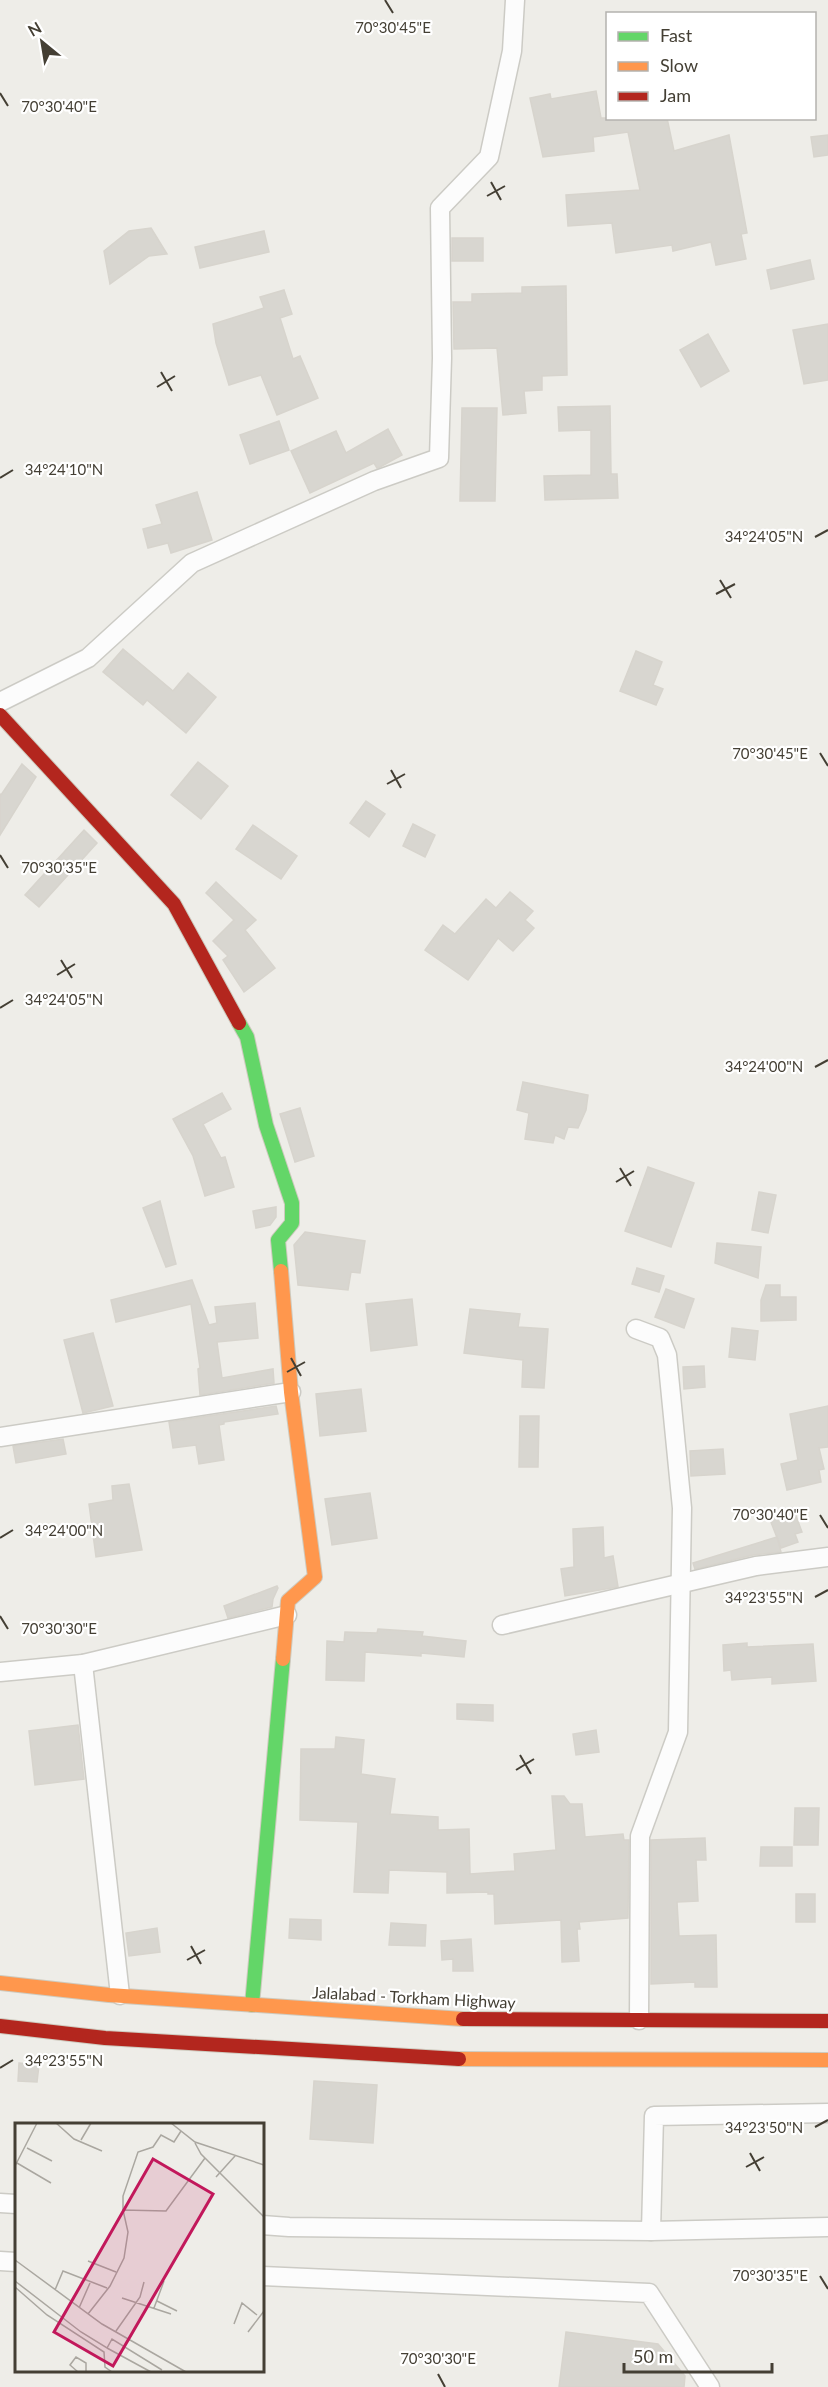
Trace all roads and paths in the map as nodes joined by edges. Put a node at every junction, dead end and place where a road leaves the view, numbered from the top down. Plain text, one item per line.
1 (515, 0) edge
2 (0, 702) edge
3 (0, 714) edge
4 (636, 1329) dead end
5 (291, 1392) junction
6 (0, 1437) edge
7 (828, 1557) edge
8 (681, 1585) junction
9 (287, 1615) junction
10 (502, 1625) dead end
11 (83, 1664) junction
12 (0, 1672) edge
13 (0, 1983) edge
14 (120, 1995) junction
15 (252, 2004) junction
16 (639, 2020) junction
17 (828, 2021) edge
18 (0, 2026) edge
19 (828, 2060) edge
20 (828, 2113) edge
21 (0, 2203) edge
22 (15, 2204) edge
23 (264, 2224) edge
24 (828, 2227) edge
25 (651, 2231) junction
26 (0, 2260) edge
27 (15, 2262) edge
28 (264, 2276) edge
29 (710, 2387) edge

1 - 2 street
3 - 5 main road
4 - 8 street
5 - 6 street
5 - 9 main road
7 - 8 street
8 - 10 street
8 - 16 street
9 - 11 street
9 - 15 main road
11 - 12 street
11 - 14 street
13 - 14 main road, Jalalabad - Torkham Highway
14 - 15 main road, Jalalabad - Torkham Highway
15 - 16 main road, Jalalabad - Torkham Highway
16 - 17 main road, Jalalabad - Torkham Highway
18 - 19 main road
20 - 25 street
21 - 22 street
23 - 25 street
24 - 25 street
26 - 27 street
28 - 29 street

